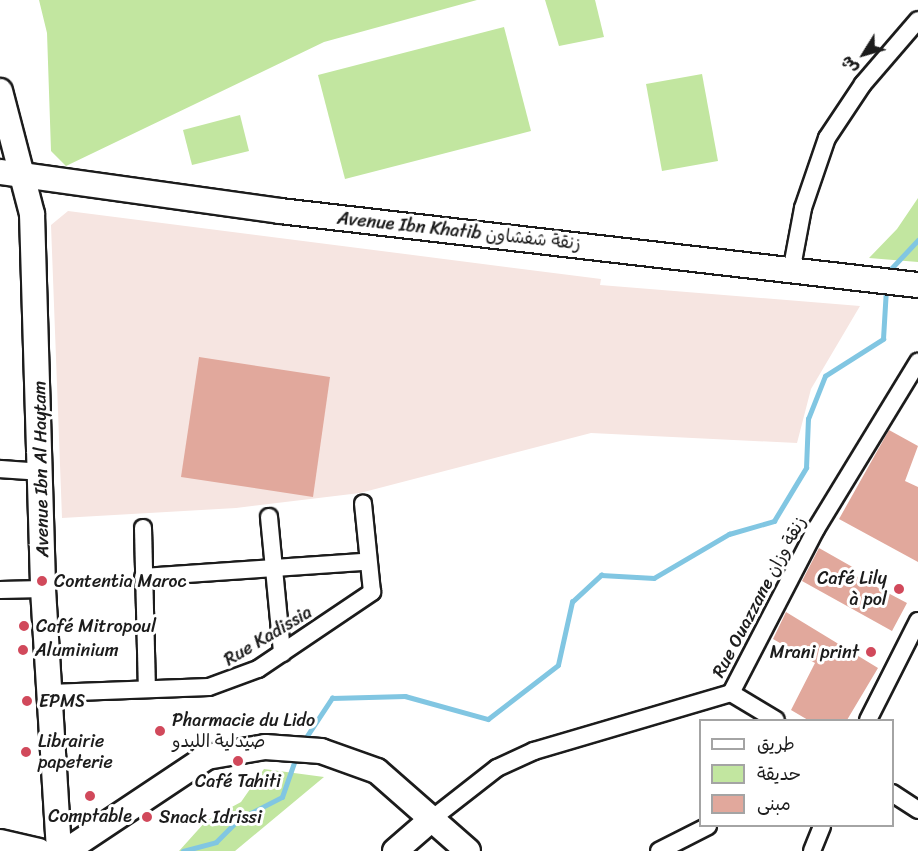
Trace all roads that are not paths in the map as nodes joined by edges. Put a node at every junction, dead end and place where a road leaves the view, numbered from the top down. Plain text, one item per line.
1 (918, 20) edge
2 (0, 91) edge
3 (0, 172) edge
4 (25, 175) junction
5 (792, 267) junction
6 (918, 285) edge
7 (918, 362) edge
8 (0, 469) edge
9 (42, 472) junction
10 (363, 503) dead end
11 (269, 517) dead end
12 (143, 528) dead end
13 (365, 562) junction
14 (272, 571) junction
15 (143, 577) junction
16 (0, 590) edge
17 (43, 590) junction
18 (918, 621) edge
19 (282, 653) junction
20 (147, 688) junction
21 (50, 693) junction
22 (730, 693) junction
23 (774, 719) edge
24 (869, 719) edge
25 (894, 794) edge
26 (918, 810) edge
27 (433, 818) junction
28 (704, 827) edge
29 (821, 827) edge
30 (0, 842) edge
31 (39, 851) edge
32 (59, 851) edge
33 (66, 851) edge
34 (395, 851) edge
35 (468, 851) edge
36 (659, 851) edge
37 (812, 851) edge

1 - 5 street
2 - 4 street, Avenue Ibn Al Haytam
3 - 4 street, Avenue Ibn Khatib زنقة شفشاون
4 - 5 street, Avenue Ibn Khatib زنقة شفشاون
4 - 9 street, Avenue Ibn Al Haytam
5 - 6 street, Avenue Ibn Khatib زنقة شفشاون
7 - 22 street, Rue Ouazzane زنقة وزان
8 - 9 street
9 - 17 street, Avenue Ibn Al Haytam
10 - 13 street, Rue Kadissia
11 - 14 street
12 - 15 street
13 - 14 street
13 - 19 street, Rue Kadissia
14 - 15 street
14 - 19 street
15 - 20 street
16 - 17 street
17 - 21 street, Avenue Ibn Al Haytam
18 - 24 street
19 - 20 street, Rue Kadissia
20 - 21 street, Rue Kadissia
21 - 32 street, Avenue Ibn Al Haytam
22 - 23 street
22 - 27 street, Rue Ouazzane زنقة وزان
25 - 26 street
27 - 33 street
27 - 34 street
27 - 35 street
28 - 36 street
29 - 37 street
30 - 31 street

